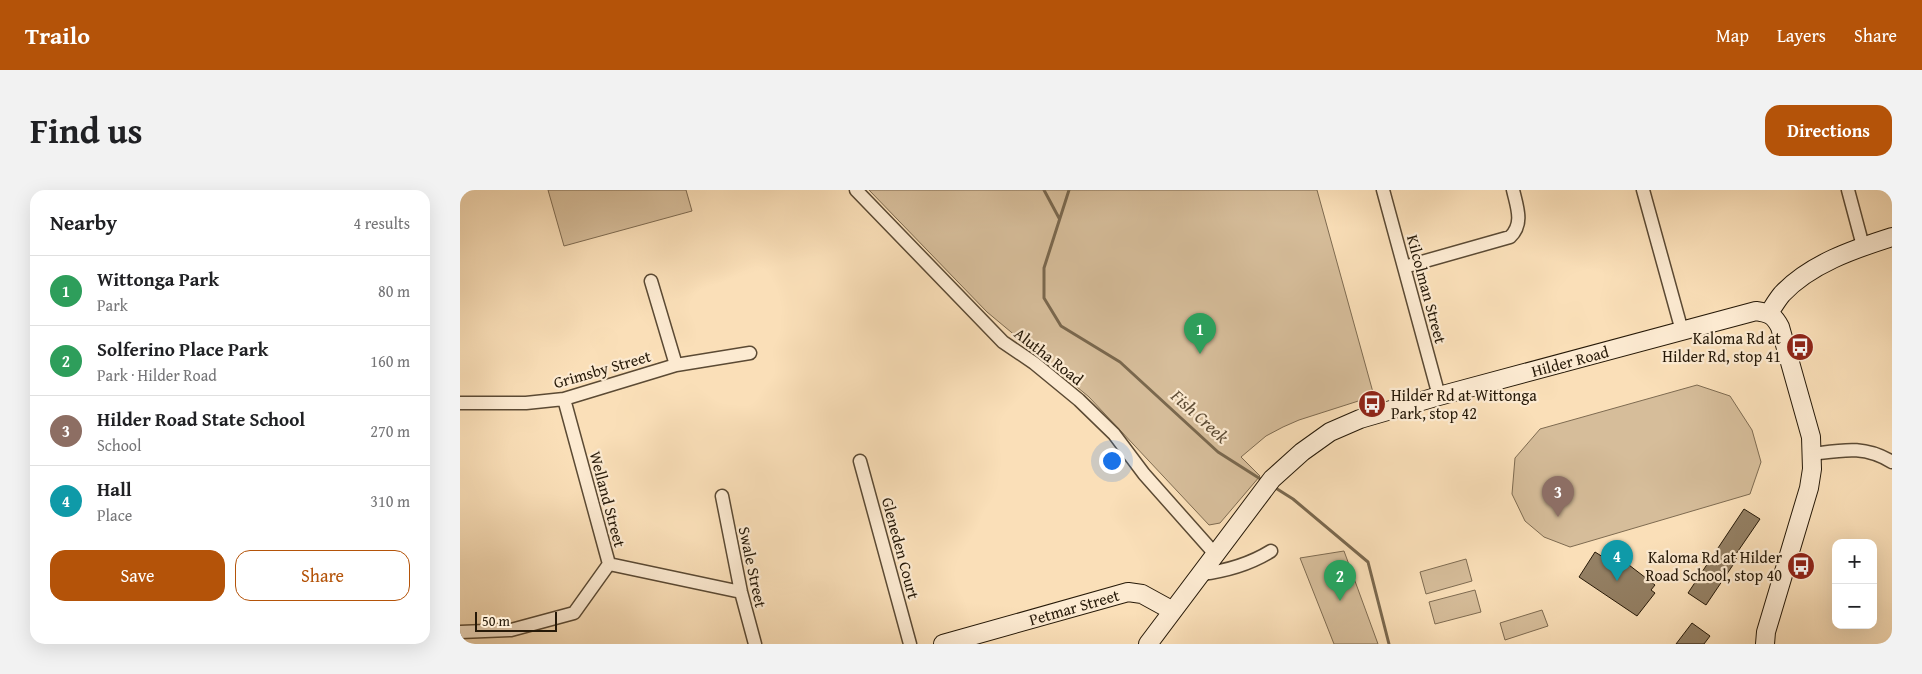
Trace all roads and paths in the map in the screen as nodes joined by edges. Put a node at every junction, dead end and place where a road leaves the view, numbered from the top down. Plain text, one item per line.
1 (856, 190) edge
2 (1383, 190) edge
3 (1513, 190) edge
4 (1643, 190) edge
5 (1848, 190) edge
6 (1892, 237) edge
7 (1862, 246) junction
8 (1404, 267) junction
9 (651, 281) dead end
10 (1769, 313) junction
11 (1682, 331) junction
12 (750, 353) dead end
13 (676, 365) junction
14 (1439, 396) junction
15 (564, 399) junction
16 (460, 403) edge
17 (1813, 454) junction
18 (860, 462) dead end
19 (1892, 462) edge
20 (722, 496) dead end
21 (1271, 551) dead end
22 (1215, 554) junction
23 (609, 564) junction
24 (1201, 574) junction
25 (741, 592) junction
26 (1173, 611) junction
27 (460, 632) edge
28 (755, 644) edge
29 (910, 644) edge
30 (943, 644) edge
31 (1148, 644) edge
32 (1765, 644) edge

1 - 22 street, Alutha Road
2 - 8 street, Kilcolman Street
3 - 8 street
4 - 11 street
5 - 7 street
6 - 7 street
7 - 10 street
8 - 14 street, Kilcolman Street
9 - 13 street
10 - 11 street, Hilder Road
10 - 17 street
11 - 14 street, Hilder Road
12 - 13 street, Grimsby Street
13 - 15 street, Grimsby Street
14 - 22 street, Hilder Road
15 - 16 street, Grimsby Street
15 - 23 street, Welland Street
17 - 19 street
17 - 32 street
18 - 29 street, Gleneden Court
20 - 25 street, Swale Street
21 - 24 street
22 - 24 street, Hilder Road
23 - 25 street, Welland Street
23 - 27 street
24 - 26 street, Hilder Road
25 - 28 street, Swale Street
26 - 30 street, Petmar Street
26 - 31 street, Hilder Road

